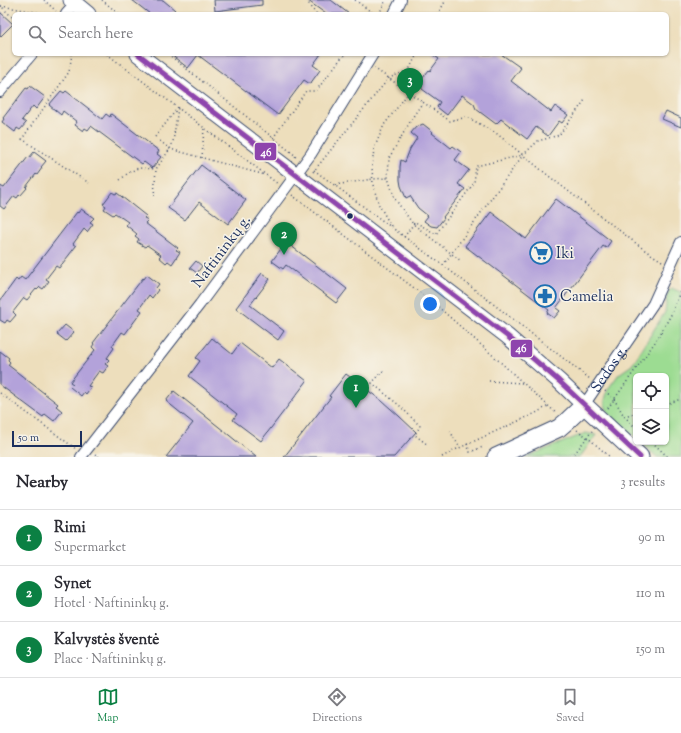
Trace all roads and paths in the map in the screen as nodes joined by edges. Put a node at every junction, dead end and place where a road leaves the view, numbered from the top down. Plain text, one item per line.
1 (44, 0) edge
2 (102, 0) edge
3 (307, 0) edge
4 (356, 0) edge
5 (386, 0) edge
6 (401, 0) edge
7 (446, 0) edge
8 (1, 5) edge
9 (71, 6) edge
10 (37, 12) edge
11 (58, 12) edge
12 (84, 12) edge
13 (117, 12) edge
14 (315, 12) edge
15 (371, 12) edge
16 (380, 12) edge
17 (395, 12) edge
18 (439, 12) edge
19 (12, 17) edge
20 (30, 56) edge
21 (72, 56) edge
22 (110, 56) edge
23 (141, 56) edge
24 (170, 56) edge
25 (343, 56) edge
26 (372, 56) edge
27 (416, 56) edge
28 (367, 64) junction
29 (389, 78) junction
30 (0, 92) edge
31 (409, 92) junction
32 (585, 100) dead end
33 (423, 102) junction
34 (178, 108) junction
35 (204, 128) junction
36 (155, 138) dead end
37 (273, 138) junction
38 (160, 141) dead end
39 (170, 149) junction
40 (523, 155) junction
41 (296, 156) junction
42 (202, 158) junction
43 (305, 163) junction
44 (156, 169) junction
45 (315, 170) junction
46 (295, 175) junction
47 (267, 176) junction
48 (388, 178) junction
49 (373, 179) junction
50 (120, 180) dead end
51 (89, 183) dead end
52 (276, 183) junction
53 (334, 185) junction
54 (285, 190) junction
55 (154, 196) dead end
56 (413, 224) junction
57 (392, 228) junction
58 (404, 237) junction
59 (681, 242) edge
60 (451, 254) junction
61 (461, 261) dead end
62 (442, 265) junction
63 (670, 266) junction
64 (681, 289) edge
65 (382, 371) dead end
66 (489, 381) dead end
67 (523, 383) junction
68 (598, 384) junction
69 (0, 393) edge
70 (614, 399) junction
71 (681, 399) edge
72 (669, 403) edge
73 (584, 405) junction
74 (548, 406) junction
75 (633, 414) edge
76 (624, 416) junction
77 (566, 422) junction
78 (633, 425) edge
79 (450, 430) dead end
80 (467, 444) junction
81 (428, 445) dead end
82 (655, 445) edge
83 (482, 447) dead end
84 (460, 448) junction
85 (94, 452) dead end
86 (82, 455) edge
87 (99, 457) edge
88 (442, 457) edge
89 (496, 457) edge
90 (610, 457) edge
91 (640, 457) edge
92 (668, 457) edge

1 - 11 path
2 - 13 path
3 - 14 path
4 - 15 path
5 - 16 path
6 - 17 street
7 - 18 path
8 - 10 path
8 - 19 path
9 - 12 main road
20 - 30 street
21 - 51 path
22 - 34 path
23 - 46 main road
24 - 37 path
25 - 37 path
26 - 28 street, Naftininkų g.
27 - 29 path
28 - 29 path
28 - 43 street, Naftininkų g.
29 - 31 path
29 - 45 path
31 - 33 path
31 - 49 path
32 - 40 path
33 - 40 path
33 - 48 path
34 - 35 path
34 - 36 path
34 - 39 path
35 - 42 path
35 - 47 path
37 - 41 path
38 - 39 path
39 - 42 path
39 - 44 path
40 - 56 path
40 - 60 path
40 - 63 path
41 - 43 path
41 - 46 path
42 - 47 path
43 - 45 path
43 - 46 street, Naftininkų g.
44 - 50 path
44 - 55 path
45 - 46 path
45 - 53 path
46 - 52 path
46 - 54 street, Naftininkų g.
46 - 73 main road
47 - 52 path
48 - 49 path
48 - 56 path
49 - 53 path
49 - 57 path
52 - 54 path
53 - 57 path
54 - 67 path
54 - 86 street, Naftininkų g.
56 - 58 path
56 - 60 path
57 - 58 path
58 - 62 path
59 - 63 street, Sedos g.
60 - 61 path
60 - 62 path
62 - 68 path
63 - 68 street, Sedos g.
64 - 70 path
65 - 81 path
66 - 67 path
67 - 74 path
68 - 70 path
68 - 73 street, Sedos g.
69 - 86 path
70 - 76 path
71 - 72 path
73 - 77 main road, Sedos g.
73 - 91 main road
74 - 77 path
74 - 80 path
75 - 76 path
76 - 78 path
77 - 89 main road, Sedos g.
77 - 90 path
79 - 84 path
80 - 83 path
80 - 84 path
82 - 92 path
84 - 88 path
85 - 87 path

